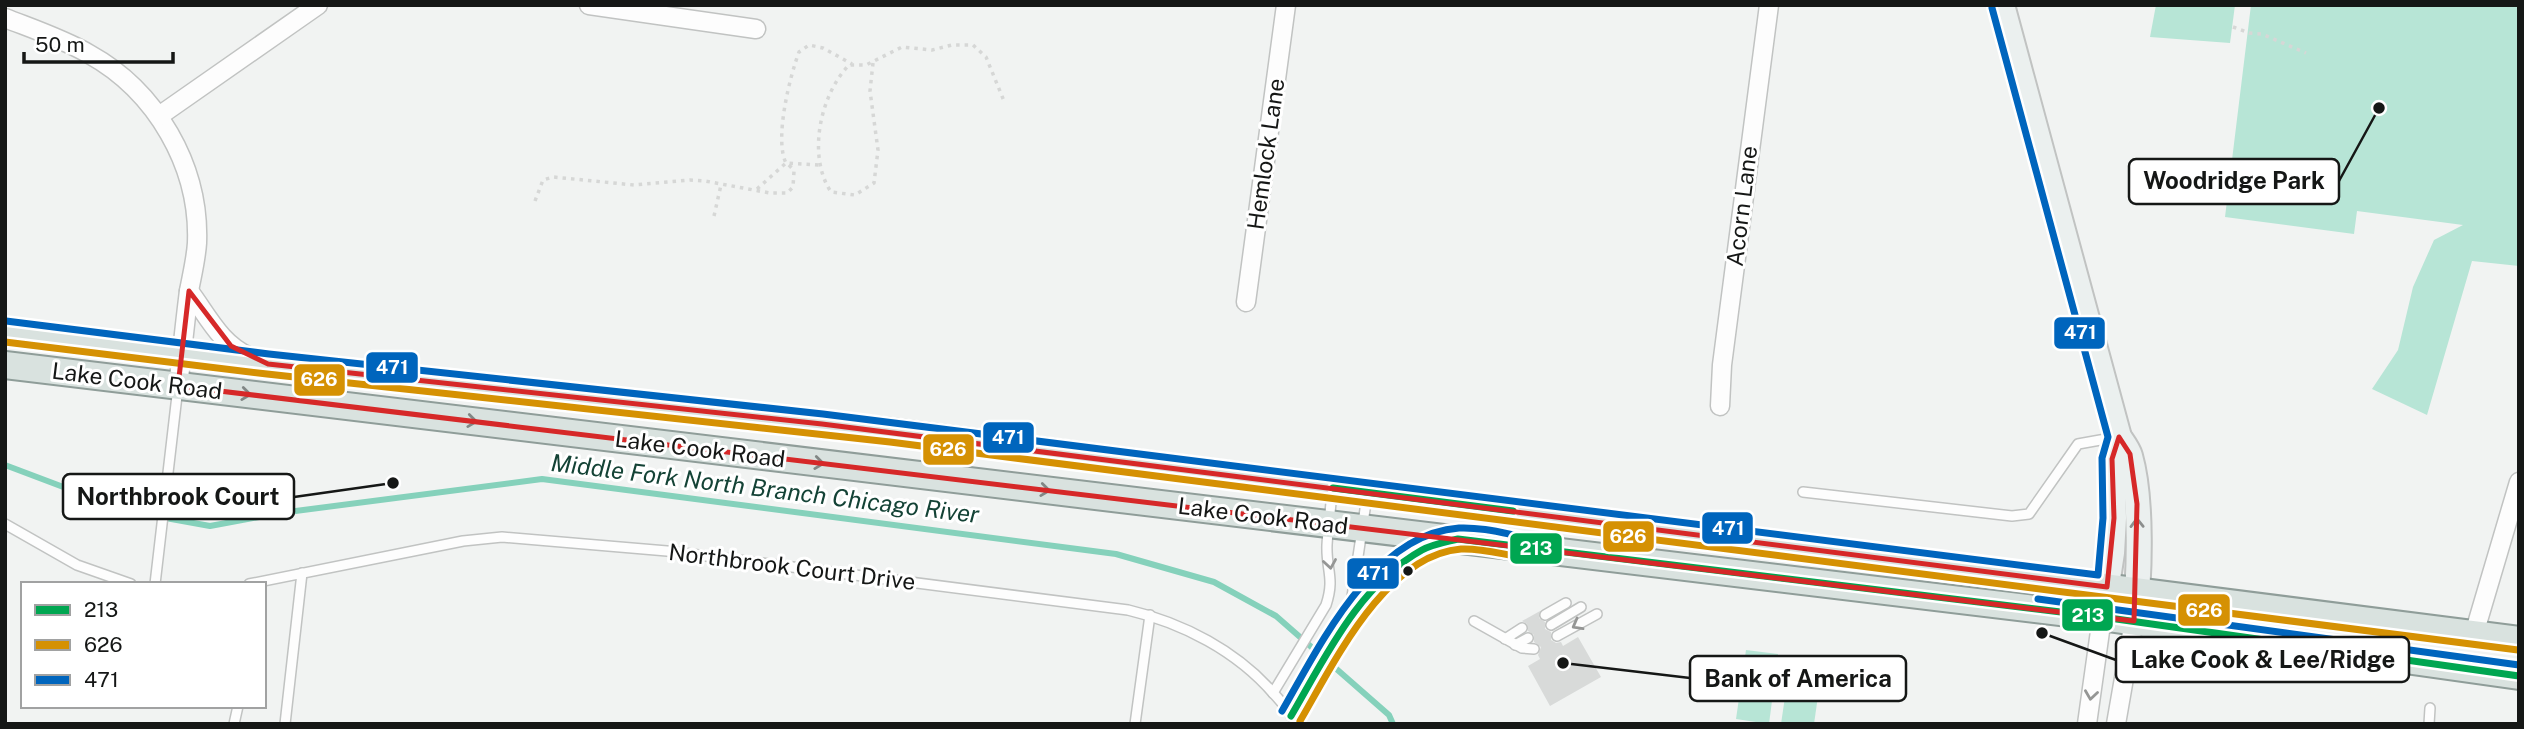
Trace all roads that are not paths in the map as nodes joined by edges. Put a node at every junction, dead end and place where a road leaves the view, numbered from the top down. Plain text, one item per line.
1 (318, 5) edge
2 (589, 5) edge
3 (1286, 5) edge
4 (1769, 5) edge
5 (2002, 5) edge
6 (5, 18) edge
7 (757, 29) dead end
8 (159, 116) junction
9 (189, 291) junction
10 (1246, 302) dead end
11 (5, 331) edge
12 (182, 354) junction
13 (268, 364) junction
14 (5, 365) edge
15 (178, 386) junction
16 (1720, 406) dead end
17 (2119, 437) junction
18 (2519, 482) edge
19 (1333, 488) junction
20 (1368, 492) junction
21 (1803, 492) dead end
22 (2516, 505) edge
23 (1330, 523) junction
24 (5, 524) edge
25 (1364, 528) junction
26 (1458, 539) junction
27 (302, 573) junction
28 (125, 582) edge
29 (155, 582) edge
30 (259, 582) edge
31 (2107, 587) junction
32 (2138, 591) junction
33 (1566, 603) dead end
34 (1581, 607) dead end
35 (1597, 614) dead end
36 (1150, 615) junction
37 (1545, 615) dead end
38 (2102, 617) junction
39 (1349, 619) junction
40 (1474, 621) dead end
41 (2134, 621) junction
42 (1551, 625) dead end
43 (1522, 628) dead end
44 (2474, 634) junction
45 (1557, 636) dead end
46 (1528, 638) dead end
47 (1504, 639) junction
48 (2519, 640) edge
49 (1515, 645) junction
50 (1534, 649) dead end
51 (2519, 676) edge
52 (1273, 693) junction
53 (2430, 708) dead end
54 (1291, 716) junction
55 (285, 724) edge
56 (1135, 724) edge
57 (1299, 724) edge
58 (2087, 724) edge
59 (2116, 724) edge
60 (2429, 724) edge

1 - 8 street
2 - 7 street
3 - 10 street, Hemlock Lane
4 - 16 street, Acorn Lane
5 - 17 street
6 - 8 street
8 - 9 street
9 - 12 street
9 - 13 street
11 - 12 main road, Lake Cook Road
12 - 13 main road, Lake Cook Road
12 - 15 street
13 - 19 main road, Lake Cook Road
14 - 15 main road, Lake Cook Road
15 -> 23 main road, Lake Cook Road
15 - 29 lane
17 - 21 lane
17 - 31 street
32 -> 17 street
18 - 22 street
19 - 20 main road, Lake Cook Road
19 - 23 lane
20 - 25 lane
20 - 31 main road, Lake Cook Road
22 - 44 street
23 - 25 main road, Lake Cook Road
23 -> 52 lane
24 - 28 lane
25 - 26 main road, Lake Cook Road
25 - 39 lane
26 - 38 main road, Lake Cook Road
26 - 39 lane
27 - 30 lane, Northbrook Court Drive
27 - 36 lane, Northbrook Court Drive
27 - 55 lane
31 - 32 main road, Lake Cook Road
31 - 38 street
32 - 41 street
32 - 44 main road, Lake Cook Road
33 - 37 lane
34 - 42 lane
35 -> 45 lane
36 - 52 lane, Northbrook Court Drive
36 - 56 lane
38 - 41 main road, Lake Cook Road
38 -> 58 street
39 - 54 lane
40 - 47 lane
41 - 51 main road, Lake Cook Road
41 - 59 street
43 - 47 lane
44 - 48 main road, Lake Cook Road
46 - 49 lane
47 - 49 lane
49 - 50 lane
52 - 54 lane, Northbrook Court Drive
53 - 60 lane
54 - 57 lane, Northbrook Court Drive

